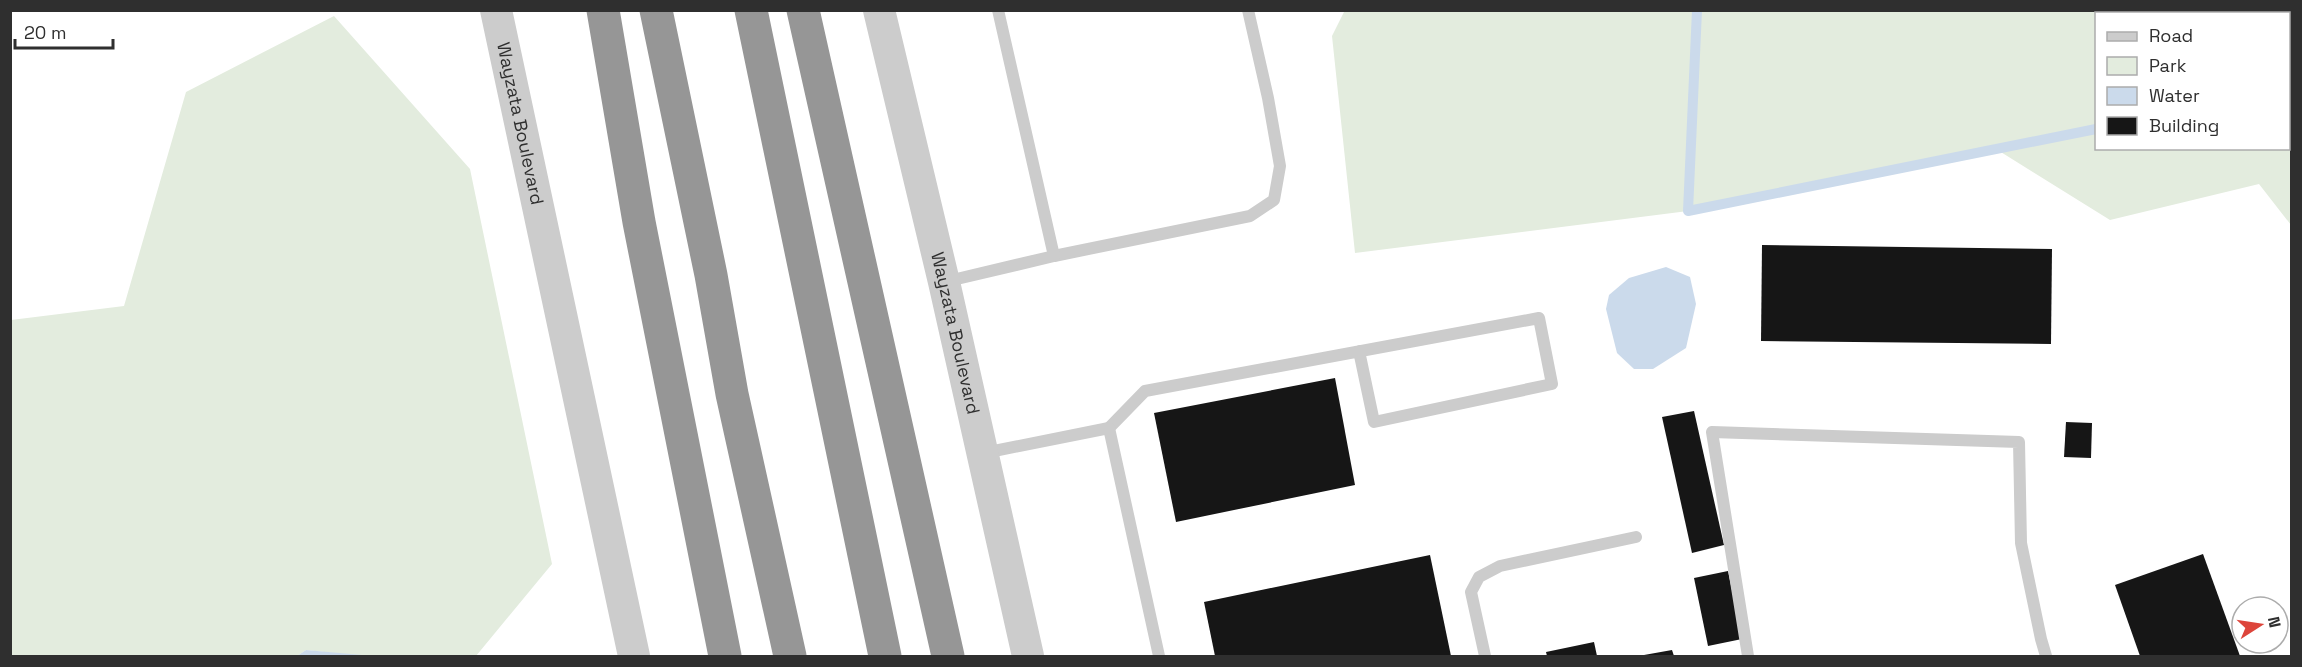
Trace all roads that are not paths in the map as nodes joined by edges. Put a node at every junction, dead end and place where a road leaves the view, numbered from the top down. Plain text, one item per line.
1 (496, 10) edge
2 (603, 10) edge
3 (656, 10) edge
4 (751, 10) edge
5 (803, 10) edge
6 (879, 10) edge
7 (998, 10) edge
8 (1248, 10) edge
9 (1054, 256) junction
10 (944, 282) junction
11 (1359, 351) junction
12 (1109, 428) junction
13 (982, 454) junction
14 (1636, 537) dead end
15 (634, 657) edge
16 (725, 657) edge
17 (790, 657) edge
18 (885, 657) edge
19 (948, 657) edge
20 (1028, 657) edge
21 (1159, 657) edge
22 (1485, 657) edge
23 (1748, 657) edge
24 (2046, 657) edge

1 - 15 street, Wayzata Boulevard
2 - 16 highway
3 - 17 highway
4 - 18 highway
5 - 19 highway
6 - 10 street, Wayzata Boulevard
7 - 9 lane
8 - 9 lane
9 - 10 lane
10 - 13 street, Wayzata Boulevard
11 - 11 lane
11 - 12 lane
12 - 13 lane
12 - 21 lane
13 - 20 street, Wayzata Boulevard
14 - 22 lane
23 - 24 lane

